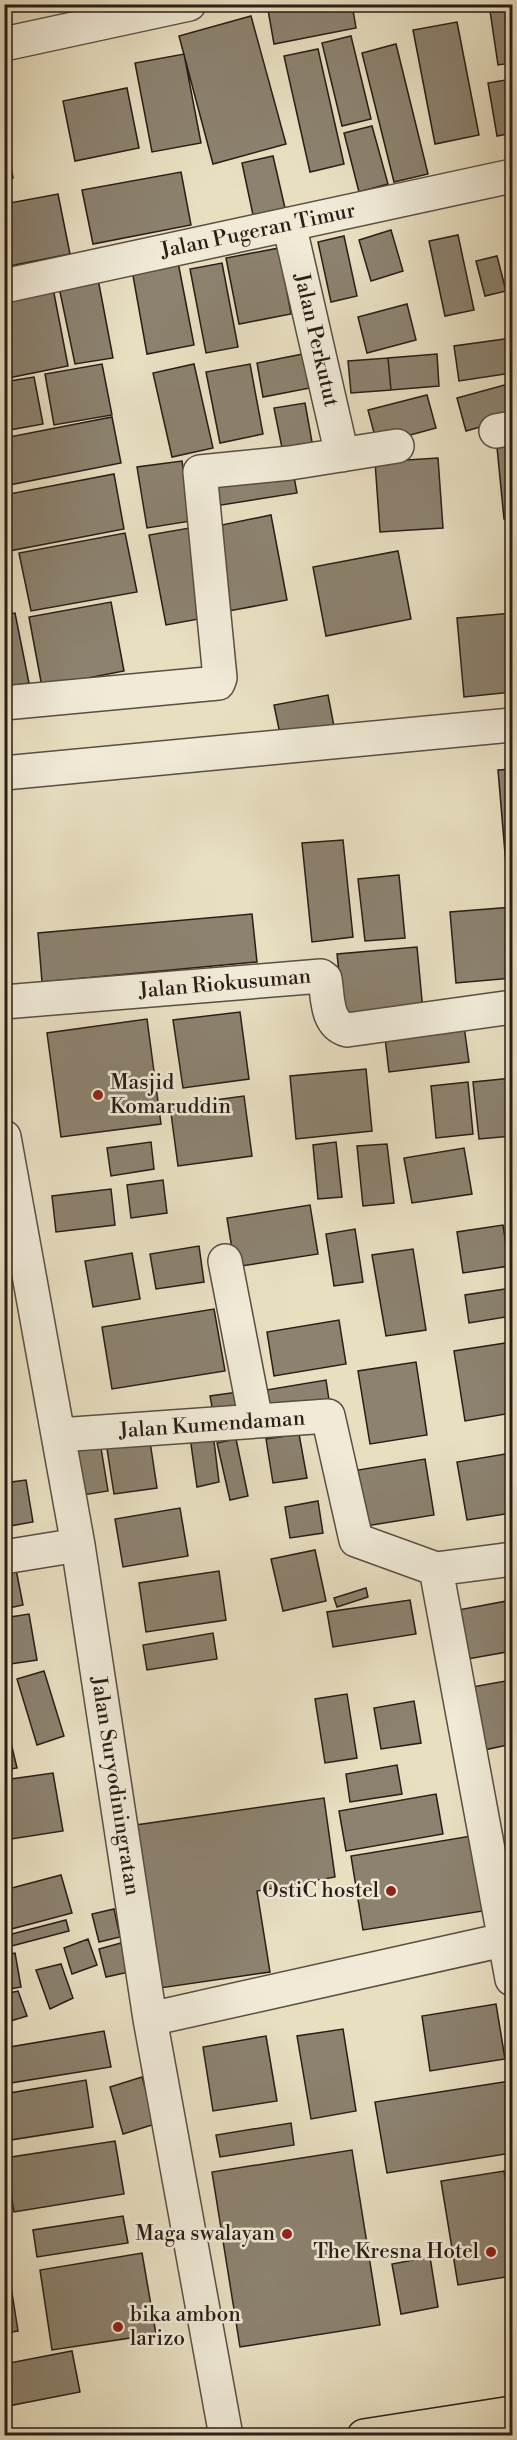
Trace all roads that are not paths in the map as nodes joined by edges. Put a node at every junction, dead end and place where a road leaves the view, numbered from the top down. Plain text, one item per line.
1 (189, 4) edge
2 (4, 44) edge
3 (513, 176) edge
4 (289, 224) junction
5 (4, 286) edge
6 (397, 446) dead end
7 (342, 455) junction
8 (4, 703) edge
9 (513, 725) edge
10 (4, 773) edge
11 (4, 1002) edge
12 (513, 1007) edge
13 (4, 1137) edge
14 (225, 1261) dead end
15 (256, 1421) junction
16 (59, 1435) junction
17 (78, 1545) junction
18 (4, 1557) edge
19 (513, 1559) edge
20 (436, 1569) junction
21 (509, 1939) edge
22 (513, 1979) edge
23 (150, 2019) junction
24 (513, 2413) edge
25 (226, 2436) edge
26 (364, 2436) edge

1 - 2 street
3 - 4 street, Jalan Pugeran Timur
4 - 5 street, Jalan Pugeran Timur
4 - 7 street, Jalan Perkutut
6 - 7 street
7 - 8 street
9 - 10 street
11 - 12 street, Jalan Riokusuman
13 - 16 street, Jalan Suryodiningratan
14 - 15 street
15 - 16 street, Jalan Kumendaman
15 - 20 street, Jalan Kumendaman
16 - 17 street, Jalan Suryodiningratan
17 - 18 street
17 - 23 street, Jalan Suryodiningratan
19 - 20 street, Jalan Kumendaman
20 - 21 street
21 - 22 street
21 - 23 street
23 - 25 street, Jalan Suryodiningratan
24 - 26 main road

